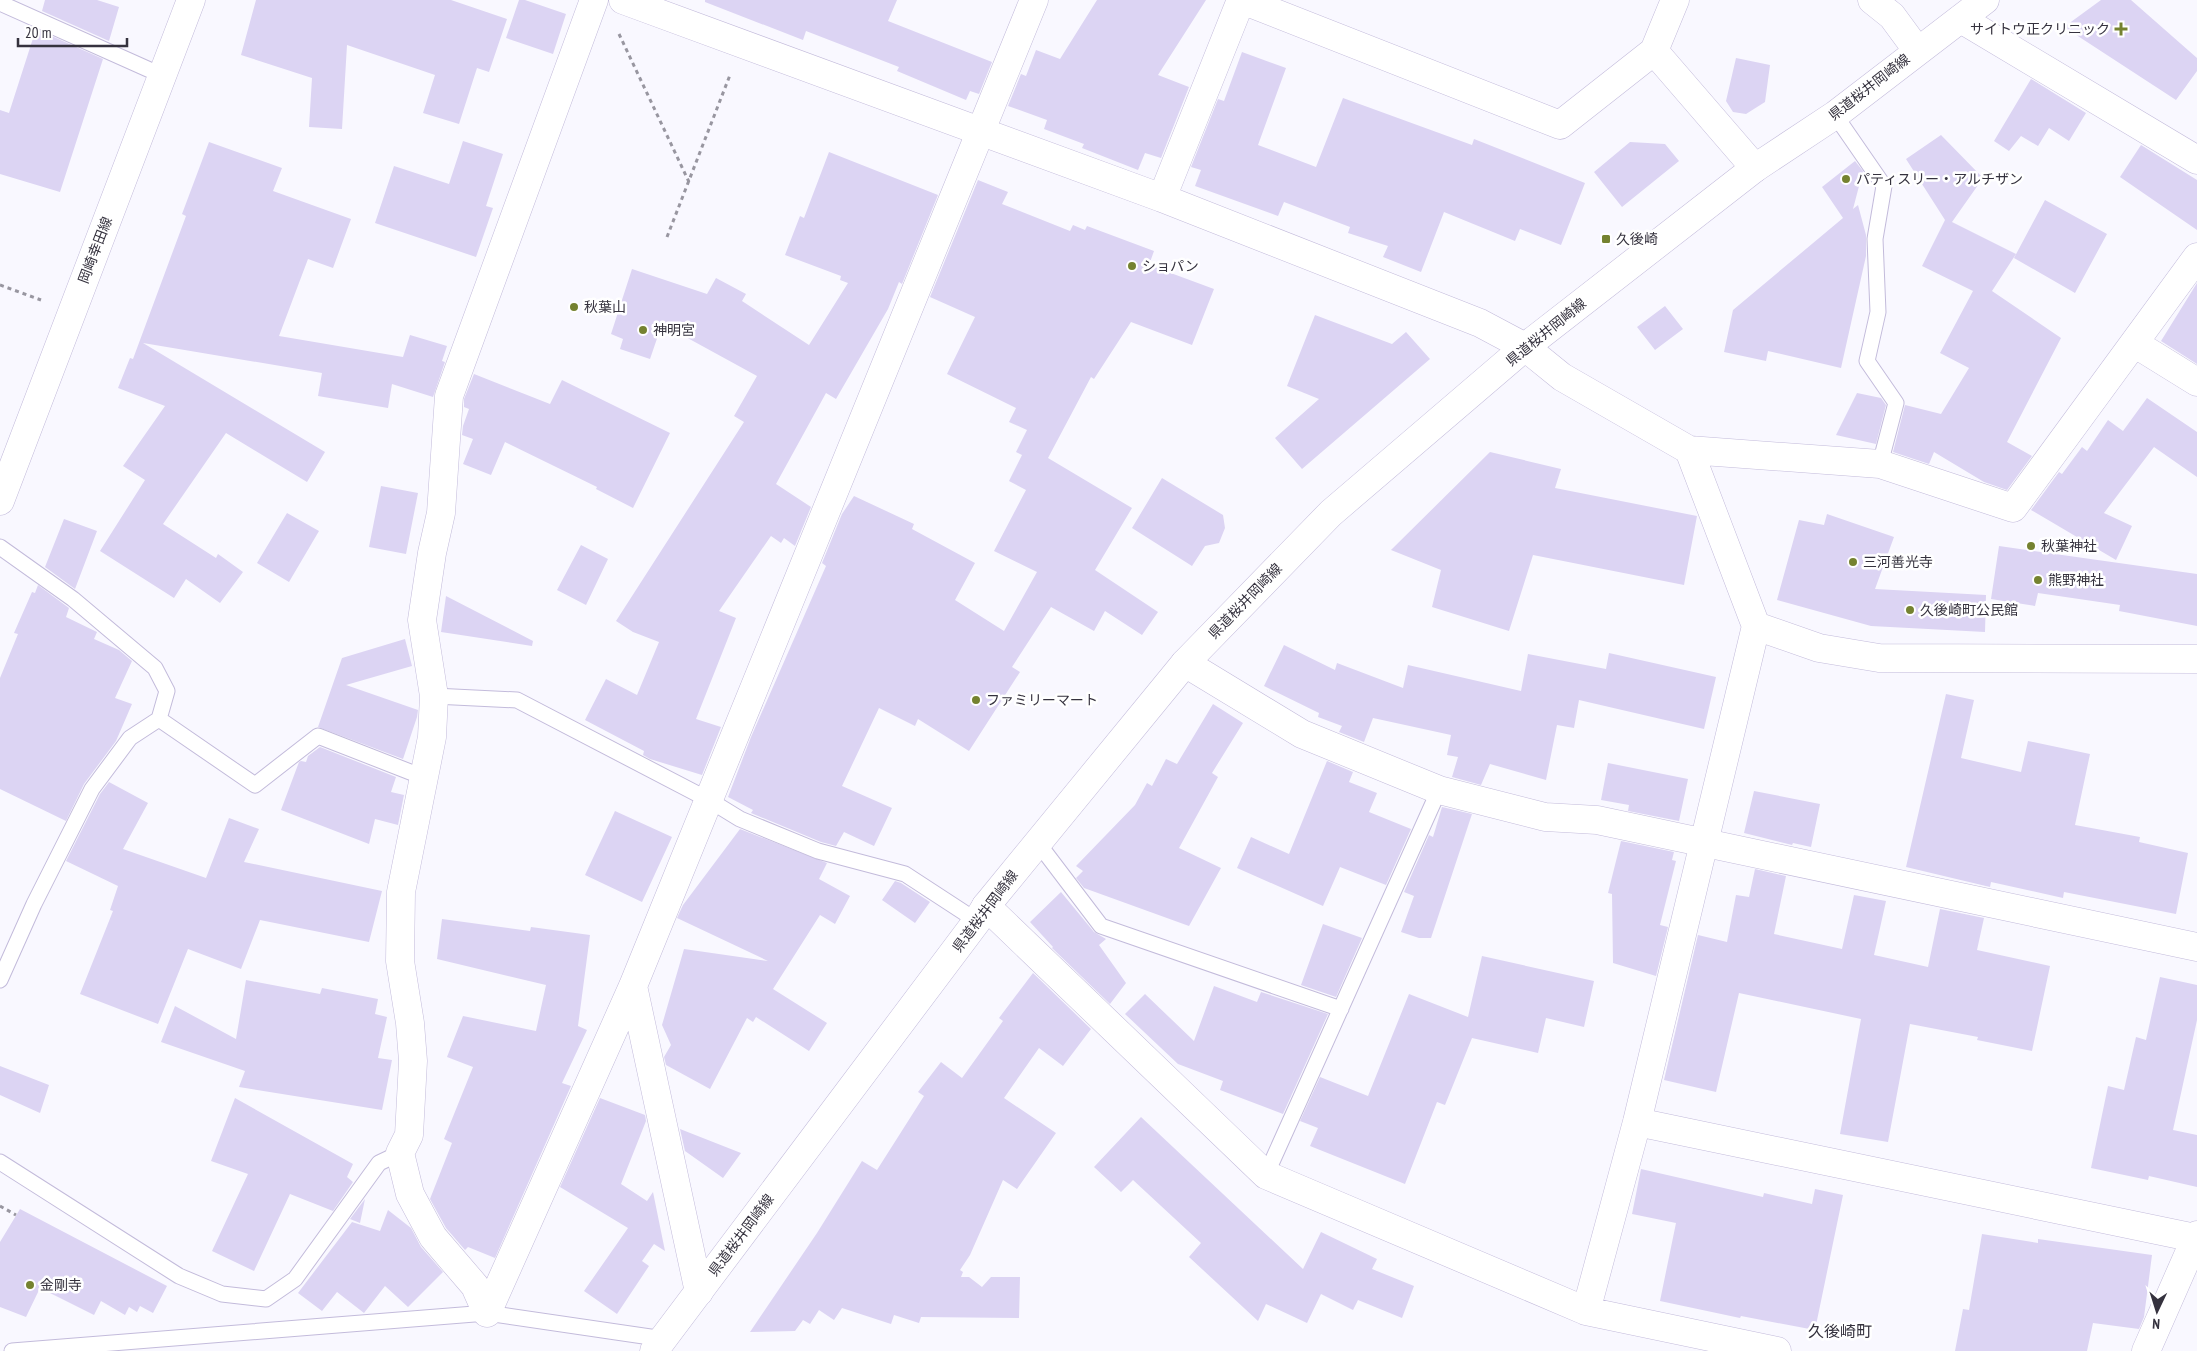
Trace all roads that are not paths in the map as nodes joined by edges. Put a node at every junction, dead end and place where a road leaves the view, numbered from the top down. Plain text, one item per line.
1 (191, 0) edge
2 (594, 0) edge
3 (623, 0) edge
4 (1034, 0) edge
5 (1241, 0) edge
6 (1675, 0) edge
7 (1872, 0) edge
8 (1985, 0) edge
9 (0, 3) edge
10 (1961, 19) junction
11 (1917, 50) junction
12 (1654, 51) junction
13 (161, 76) junction
14 (1835, 115) junction
15 (981, 130) junction
16 (2197, 160) edge
17 (1755, 168) junction
18 (1162, 198) junction
19 (2197, 257) edge
20 (2134, 343) junction
21 (1526, 347) junction
22 (2197, 382) edge
23 (1689, 450) junction
24 (1880, 464) junction
25 (0, 500) edge
26 (0, 547) edge
27 (1756, 626) junction
28 (2197, 659) edge
29 (1185, 663) junction
30 (434, 696) junction
31 (159, 719) junction
32 (424, 777) junction
33 (1439, 790) junction
34 (709, 800) junction
35 (1038, 843) junction
36 (1703, 843) junction
37 (982, 914) junction
38 (2197, 947) edge
39 (0, 980) edge
40 (633, 986) junction
41 (1341, 1008) junction
42 (1637, 1122) junction
43 (400, 1153) junction
44 (0, 1162) edge
45 (1266, 1175) junction
46 (2196, 1236) edge
47 (699, 1292) junction
48 (1586, 1311) junction
49 (487, 1313) junction
50 (659, 1345) edge
51 (12, 1351) edge
52 (1777, 1351) edge
53 (2146, 1351) edge

1 - 13 street, 岡崎幸田線
2 - 30 street
3 - 15 street
4 - 15 street
5 - 12 street
5 - 18 street
6 - 12 street
7 - 11 street
8 - 10 street, 県道桜井岡崎線
9 - 13 lane
10 - 11 street, 県道桜井岡崎線
10 - 16 street
11 - 14 street, 県道桜井岡崎線
12 - 17 street
13 - 25 street, 岡崎幸田線
14 - 17 street, 県道桜井岡崎線
14 - 24 lane
15 - 18 street
15 - 34 street
17 - 21 street, 県道桜井岡崎線
18 - 21 street
19 - 20 street
20 - 22 street
20 - 24 street
21 - 23 street
21 - 29 street, 県道桜井岡崎線
23 - 24 street
23 - 27 street
26 - 31 lane
27 - 28 street
27 - 36 street
29 - 33 street
29 - 35 street, 県道桜井岡崎線
30 - 32 street
30 - 34 lane
31 - 32 lane
31 - 39 lane
32 - 43 street
33 - 36 street
33 - 41 lane
34 - 37 lane
34 - 40 street
35 - 37 street, 県道桜井岡崎線
35 - 41 lane
36 - 38 street
36 - 42 street
37 - 45 street
37 - 47 street, 県道桜井岡崎線
40 - 47 street
40 - 49 street
41 - 45 lane
42 - 46 street
42 - 48 street
43 - 44 lane
43 - 49 street
45 - 48 street
46 - 53 street
47 - 50 street, 県道桜井岡崎線
48 - 52 street
49 - 50 lane
49 - 51 lane

